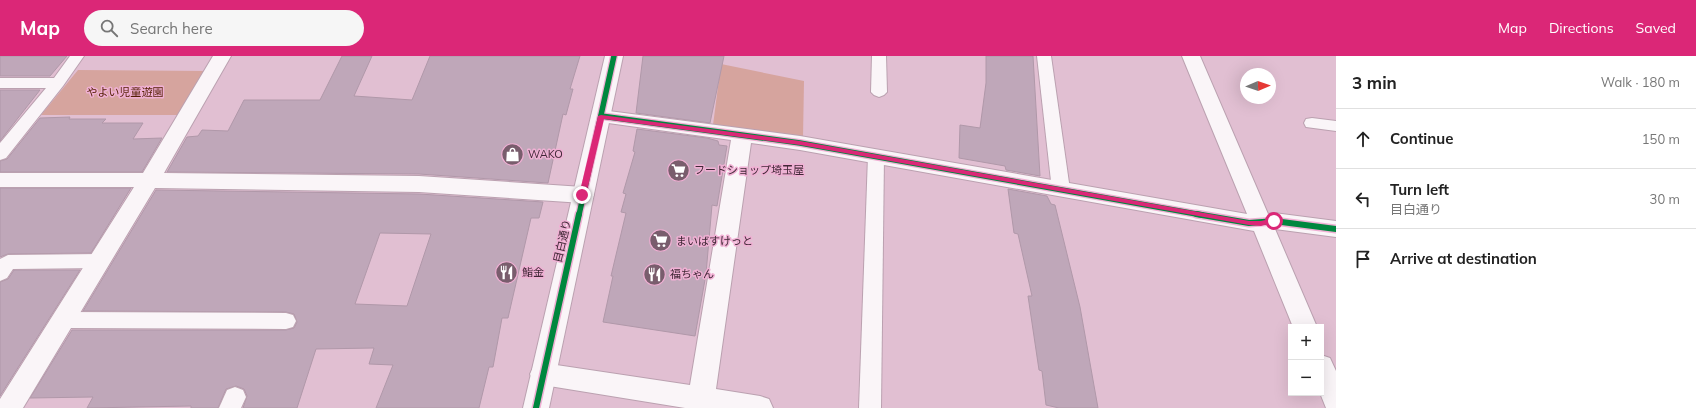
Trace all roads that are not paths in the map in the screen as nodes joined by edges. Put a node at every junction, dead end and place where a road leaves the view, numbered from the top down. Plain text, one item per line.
1 (78, 56) edge
2 (222, 56) edge
3 (614, 56) edge
4 (880, 56) edge
5 (1044, 56) edge
6 (1191, 56) edge
7 (58, 82) junction
8 (0, 83) edge
9 (879, 92) dead end
10 (601, 116) junction
11 (1312, 123) dead end
12 (1336, 126) edge
13 (742, 135) junction
14 (0, 154) edge
15 (876, 156) junction
16 (0, 180) edge
17 (149, 180) junction
18 (1061, 190) junction
19 (582, 195) junction
20 (1261, 223) junction
21 (1336, 229) edge
22 (100, 261) junction
23 (0, 273) edge
24 (64, 320) junction
25 (286, 321) dead end
26 (1304, 324) edge
27 (1324, 373) edge
28 (543, 374) junction
29 (701, 400) junction
30 (1336, 401) edge
31 (10, 408) edge
32 (536, 408) edge
33 (760, 408) edge
34 (870, 408) edge

1 - 7 lane
2 - 17 street
3 - 10 street, 目白通り
4 - 9 lane
5 - 18 lane
6 - 20 street
7 - 8 lane
7 - 14 lane
10 - 13 street
10 - 19 street, 目白通り
11 - 12 lane
13 - 15 street
13 - 29 street
15 - 18 street
15 - 34 lane
16 - 17 street
17 - 19 street
17 - 22 street
18 - 20 street
19 - 28 street, 目白通り
20 - 21 street
20 - 26 street
22 - 23 lane
22 - 24 street
24 - 25 lane
24 - 31 street
27 - 30 street
28 - 29 street
28 - 32 street, 目白通り
29 - 33 street

